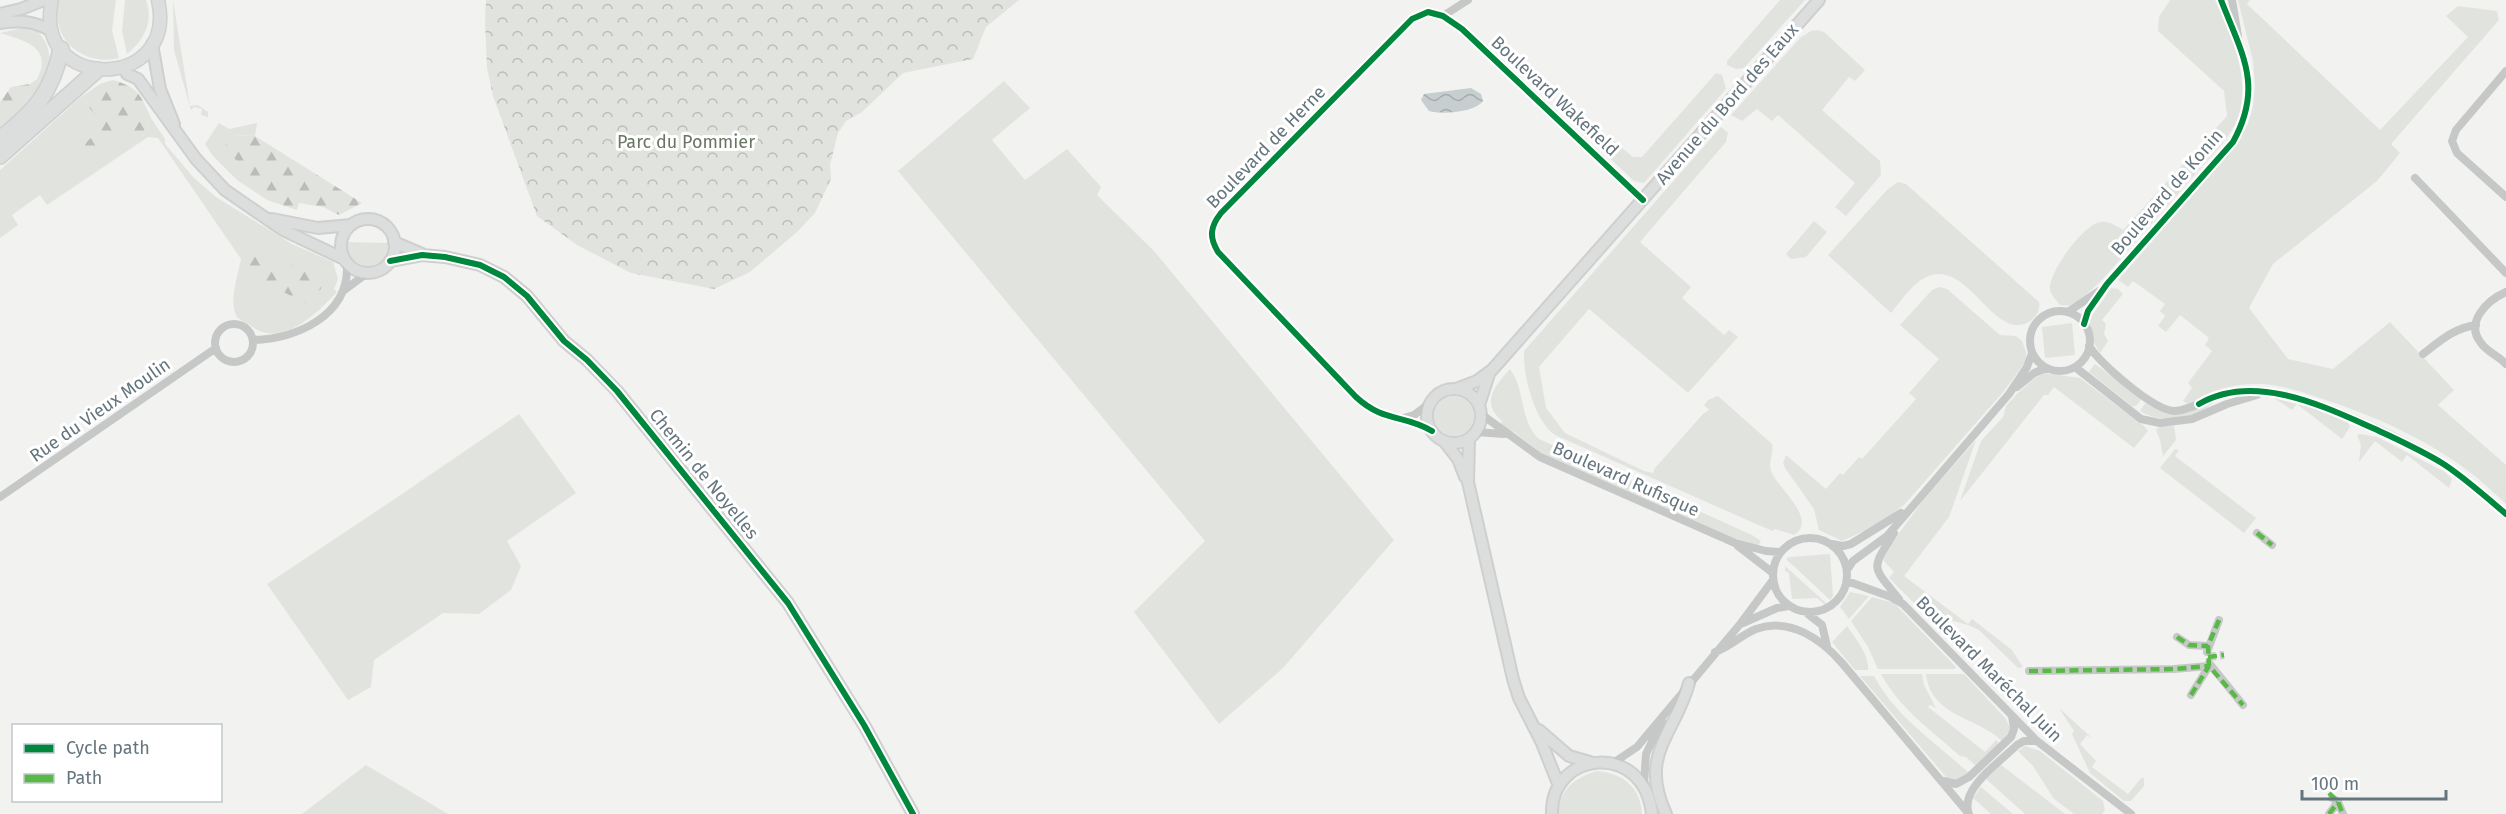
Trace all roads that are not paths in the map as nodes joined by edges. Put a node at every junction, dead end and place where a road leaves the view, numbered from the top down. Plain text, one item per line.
1 (44, 0) edge
2 (52, 0) edge
3 (158, 0) edge
4 (1468, 0) edge
5 (1819, 0) edge
6 (2221, 0) edge
7 (2232, 0) edge
8 (0, 14) edge
9 (1443, 16) junction
10 (0, 23) edge
11 (52, 31) junction
12 (152, 44) junction
13 (2240, 46) junction
14 (61, 49) junction
15 (124, 68) junction
16 (97, 70) junction
17 (2506, 71) edge
18 (177, 133) junction
19 (0, 139) edge
20 (0, 156) edge
21 (2415, 178) dead end
22 (2506, 197) edge
23 (1643, 200) junction
24 (269, 218) junction
25 (351, 225) junction
26 (394, 242) junction
27 (422, 255) junction
28 (390, 261) junction
29 (346, 262) junction
30 (2506, 273) edge
31 (366, 274) junction
32 (2107, 284) junction
33 (343, 291) junction
34 (2506, 292) edge
35 (2068, 312) junction
36 (2084, 324) junction
37 (2476, 325) junction
38 (253, 340) junction
39 (2089, 346) junction
40 (216, 348) junction
41 (2032, 353) junction
42 (2423, 354) dead end
43 (2506, 364) edge
44 (2075, 367) junction
45 (2046, 368) junction
46 (1492, 370) junction
47 (1456, 389) junction
48 (2268, 393) junction
49 (2008, 394) junction
50 (1429, 404) junction
51 (1480, 410) junction
52 (1399, 419) junction
53 (1432, 431) junction
54 (1472, 435) junction
55 (1509, 435) junction
56 (1444, 441) junction
57 (1468, 482) junction
58 (0, 497) edge
59 (1909, 507) junction
60 (2506, 514) edge
61 (2257, 533) dead end
62 (1735, 543) junction
63 (1831, 544) junction
64 (2272, 545) dead end
65 (1781, 552) junction
66 (1847, 570) junction
67 (1773, 577) junction
68 (1847, 581) junction
69 (1903, 604) junction
70 (1789, 606) junction
71 (1804, 612) junction
72 (2219, 620) dead end
73 (1741, 624) junction
74 (2177, 637) dead end
75 (1827, 646) junction
76 (1715, 652) junction
77 (2209, 664) junction
78 (2029, 671) dead end
79 (1689, 682) junction
80 (2191, 695) dead end
81 (2243, 705) dead end
82 (1668, 708) junction
83 (2012, 716) junction
84 (1532, 723) junction
85 (2037, 741) junction
86 (1594, 763) junction
87 (1613, 763) junction
88 (1940, 778) junction
89 (1644, 784) junction
90 (1559, 786) junction
91 (1551, 812) edge
92 (1969, 813) edge
93 (913, 814) edge
94 (1652, 814) edge
95 (1666, 814) edge
96 (2131, 814) edge
97 (2329, 814) edge
98 (2343, 814) edge

1 - 8 street
2 - 11 main road
3 - 12 main road
4 - 9 street, Boulevard de Herne
5 - 23 street, Avenue du Bord des Eaux
6 - 13 street, Boulevard de Konin
7 - 13 street, Boulevard de Konin
9 - 23 street, Boulevard Wakefield
9 - 52 street, Boulevard de Herne
10 - 11 street
11 - 14 main road
12 - 15 main road
12 - 18 street
13 - 32 street, Boulevard de Konin
14 - 16 main road
14 - 19 highway
15 - 16 main road
15 - 18 street
16 - 20 highway
17 - 22 street
18 - 24 street
21 - 30 street
23 - 46 street, Avenue du Bord des Eaux
24 - 25 street
24 - 29 street
25 - 26 street
25 - 29 street
26 - 27 street, Chemin de Noyelles
26 - 28 street
27 - 28 street, Chemin de Noyelles
27 - 93 street, Chemin de Noyelles
28 - 31 street
29 - 31 street
29 - 33 street
31 - 33 street
32 - 35 street, Boulevard de Konin
32 - 36 street, Boulevard de Konin
33 - 38 street
34 - 37 street
35 - 36 street
35 - 41 street
36 - 39 street
37 - 42 street
37 - 43 street
38 - 40 street
38 - 40 street
39 - 44 street
39 - 48 street
40 - 58 street, Rue du Vieux Moulin
41 - 45 street
41 - 49 street
44 - 45 street
44 - 48 street
45 - 49 street
46 - 47 street, Avenue du Bord des Eaux
46 - 51 street, Avenue du Bord des Eaux
47 - 50 street
47 - 51 street
48 - 60 street
49 - 59 street
50 - 52 street
50 - 53 street
51 - 54 street
51 - 55 street, Boulevard Rufisque
52 - 53 street, Boulevard de Herne
53 - 56 street
54 - 55 street
54 - 56 street
54 - 57 street
55 - 62 street, Boulevard Rufisque
56 - 57 street
57 - 84 street
59 - 63 street
59 - 66 street
59 - 69 street
61 - 64 street
62 - 65 street, Boulevard Rufisque
62 - 67 street, Boulevard Rufisque
63 - 65 street
63 - 66 street
65 - 67 street
66 - 68 street
67 - 70 street
67 - 73 street
68 - 69 street, Boulevard Maréchal Juin
68 - 71 street
69 - 83 street, Boulevard Maréchal Juin
70 - 71 street
70 - 73 street
71 - 75 street
72 - 74 street
73 - 76 street
75 - 76 street
75 - 88 street
76 - 79 street
77 - 78 street
77 - 80 street
77 - 81 street
79 - 82 street
79 - 95 street
82 - 87 street
82 - 89 street
83 - 85 street, Boulevard Maréchal Juin
83 - 88 street
84 - 86 street
84 - 90 street
85 - 92 street
85 - 96 street, Boulevard Maréchal Juin
86 - 87 street
86 - 90 street
87 - 89 street
88 - 92 street
89 - 94 street
90 - 91 street
97 - 98 street

